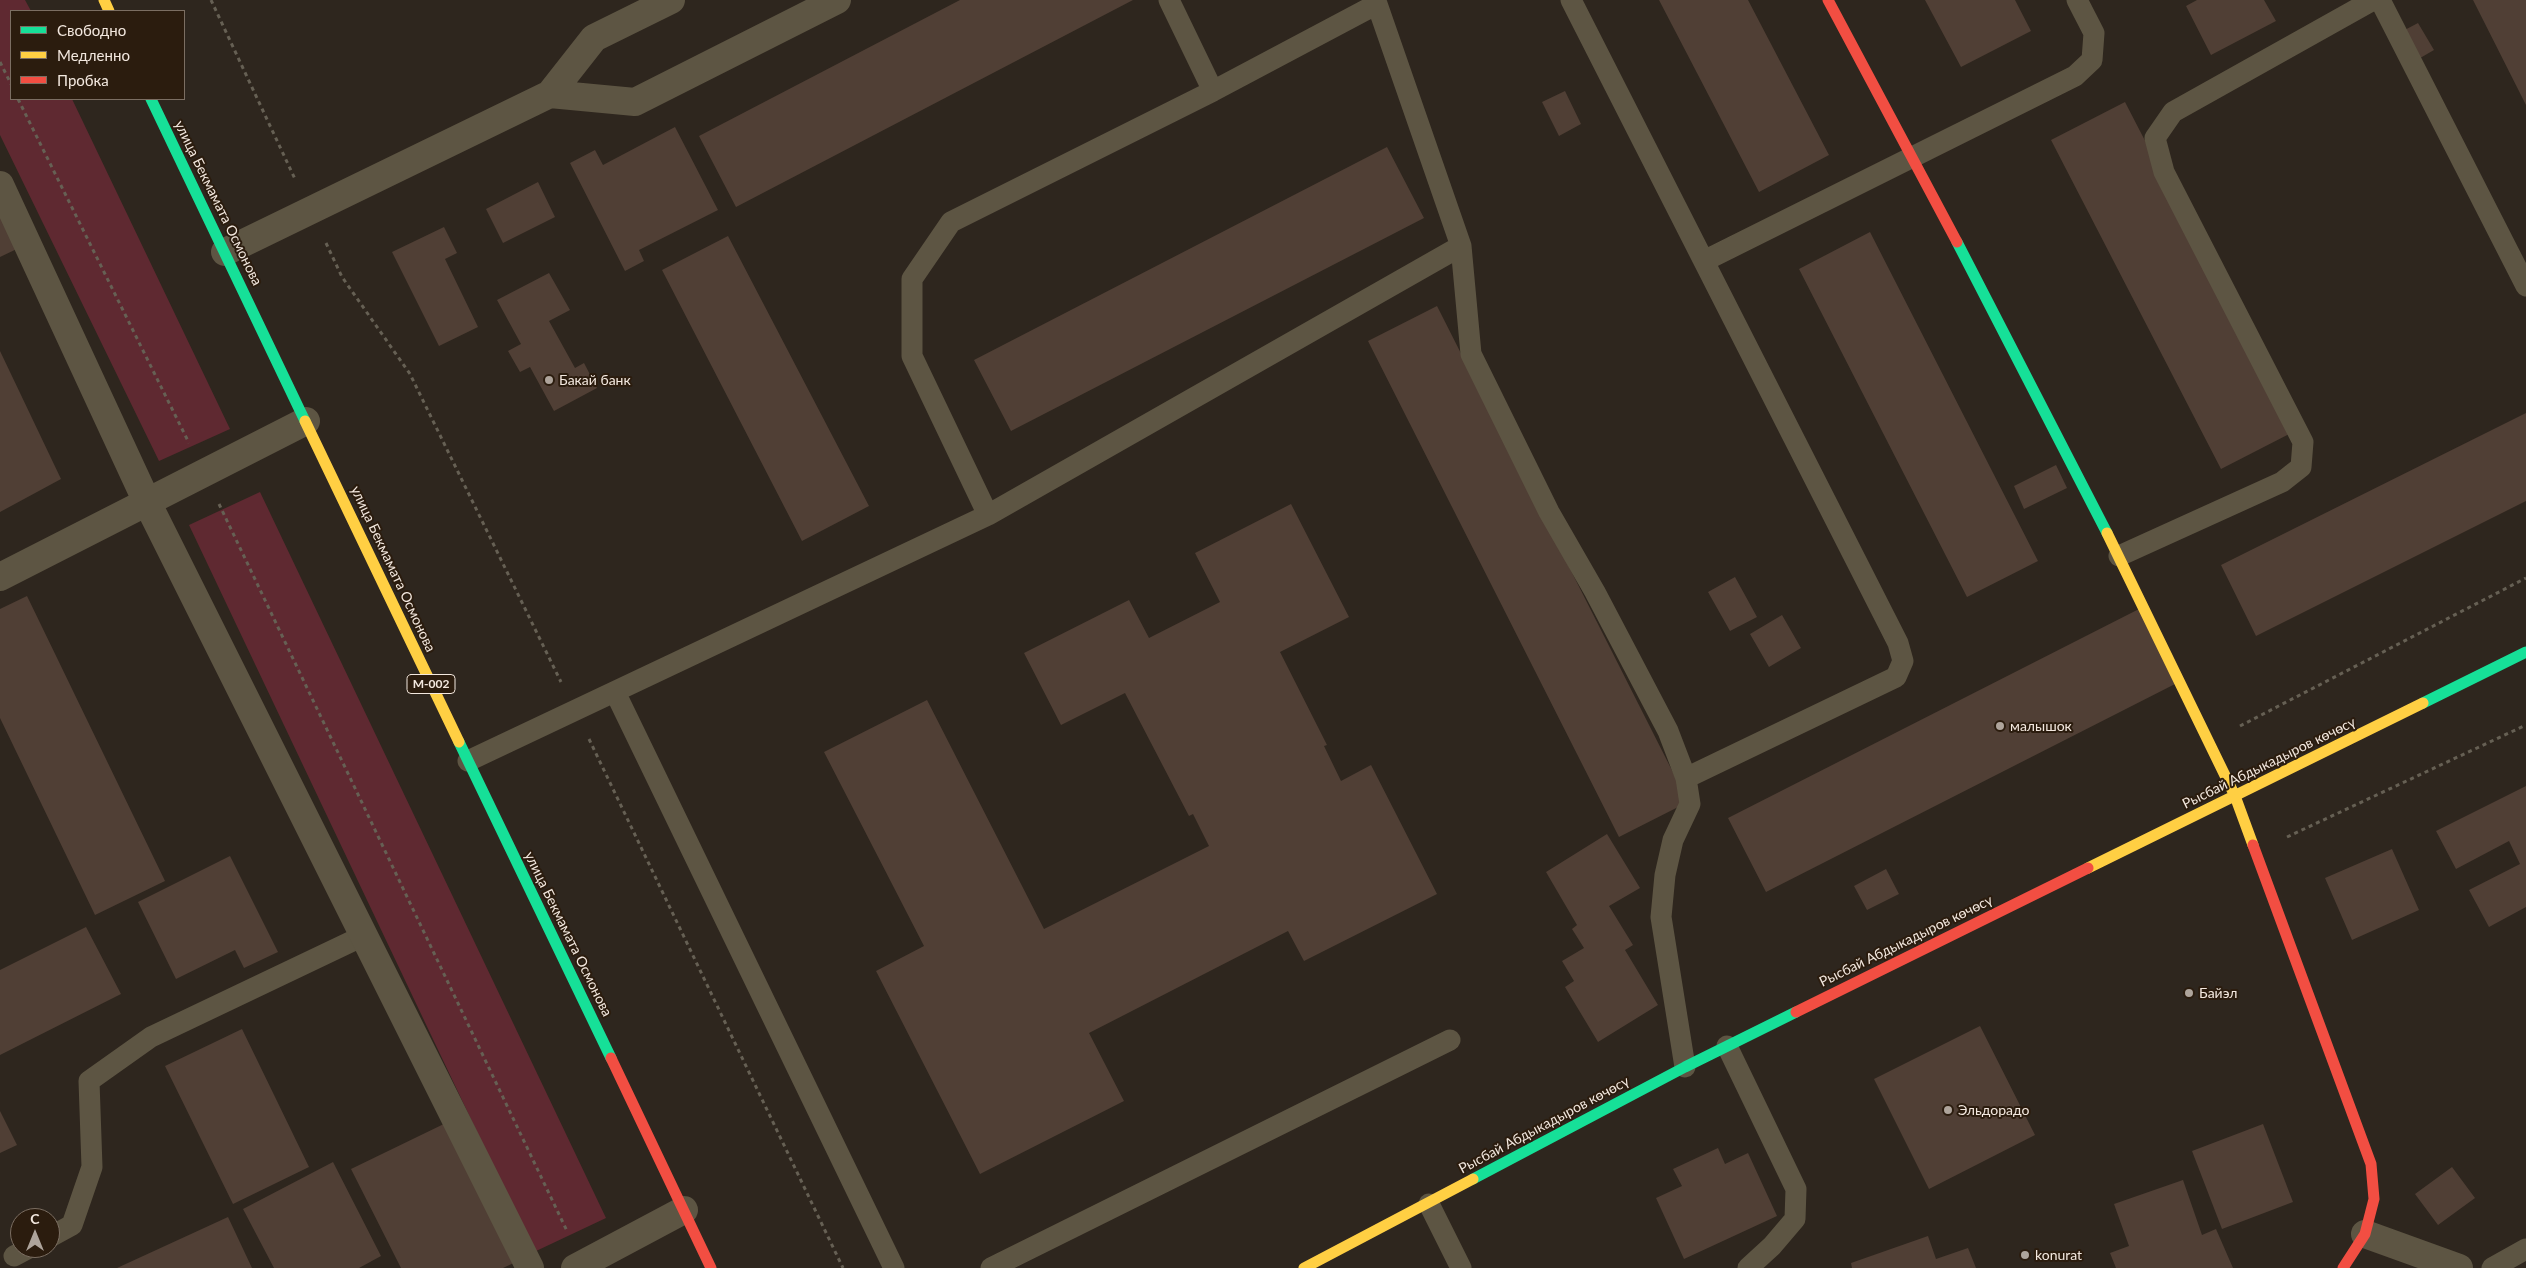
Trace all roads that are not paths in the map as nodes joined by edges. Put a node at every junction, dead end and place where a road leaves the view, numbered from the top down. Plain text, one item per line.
1 (671, 0) edge
2 (837, 0) edge
3 (1169, 0) edge
4 (1571, 0) edge
5 (1828, 0) edge
6 (2076, 0) edge
7 (2373, 0) edge
8 (2380, 0) edge
9 (1381, 2) edge
10 (1213, 91) junction
11 (550, 94) junction
12 (151, 100) edge
13 (1913, 157) junction
14 (0, 185) edge
15 (1461, 246) junction
16 (225, 252) junction
17 (1704, 261) junction
18 (2526, 286) edge
19 (306, 421) junction
20 (146, 500) junction
21 (988, 515) junction
22 (2119, 556) junction
23 (0, 577) edge
24 (2526, 652) edge
25 (615, 692) junction
26 (468, 761) junction
27 (1686, 778) junction
28 (2235, 796) junction
29 (365, 935) junction
30 (1450, 1040) dead end
31 (1727, 1046) junction
32 (1685, 1066) junction
33 (1428, 1204) junction
34 (684, 1210) junction
35 (60, 1232) edge
36 (2365, 1234) junction
37 (2526, 1249) edge
38 (579, 1266) edge
39 (530, 1268) edge
40 (712, 1268) edge
41 (894, 1268) edge
42 (992, 1268) edge
43 (1304, 1268) edge
44 (1461, 1268) edge
45 (1748, 1268) edge
46 (2343, 1268) edge
47 (2459, 1268) edge
48 (2492, 1268) edge

1 - 11 street
2 - 11 street
3 - 10 lane
4 - 17 lane
5 - 13 main road
6 - 13 lane
7 - 22 lane
8 - 18 lane
9 - 10 lane
9 - 15 lane
10 - 21 lane
11 - 16 street
12 - 16 main road, улица Бекмамата Осмонова / M-002
13 - 17 lane
13 - 22 main road
14 - 20 street
15 - 21 lane
15 - 27 lane
16 - 19 main road, улица Бекмамата Осмонова / M-002
17 - 27 lane
19 - 20 street
19 - 26 main road, улица Бекмамата Осмонова / M-002
20 - 23 street
20 - 29 street
21 - 25 lane
22 - 28 main road
24 - 28 main road, Рысбай Абдыкадыров көчөсү
25 - 26 lane
25 - 41 lane
26 - 34 main road, улица Бекмамата Осмонова / M-002
27 - 32 lane
28 - 31 main road, Рысбай Абдыкадыров көчөсү
28 - 36 main road
29 - 35 lane
29 - 39 street
30 - 42 lane
31 - 32 main road, Рысбай Абдыкадыров көчөсү
31 - 45 lane
32 - 33 main road, Рысбай Абдыкадыров көчөсү
33 - 43 main road, Рысбай Абдыкадыров көчөсү
33 - 44 lane
34 - 38 street
34 - 40 main road, улица Бекмамата Осмонова / M-002
36 - 46 main road
36 - 47 street
37 - 48 lane

